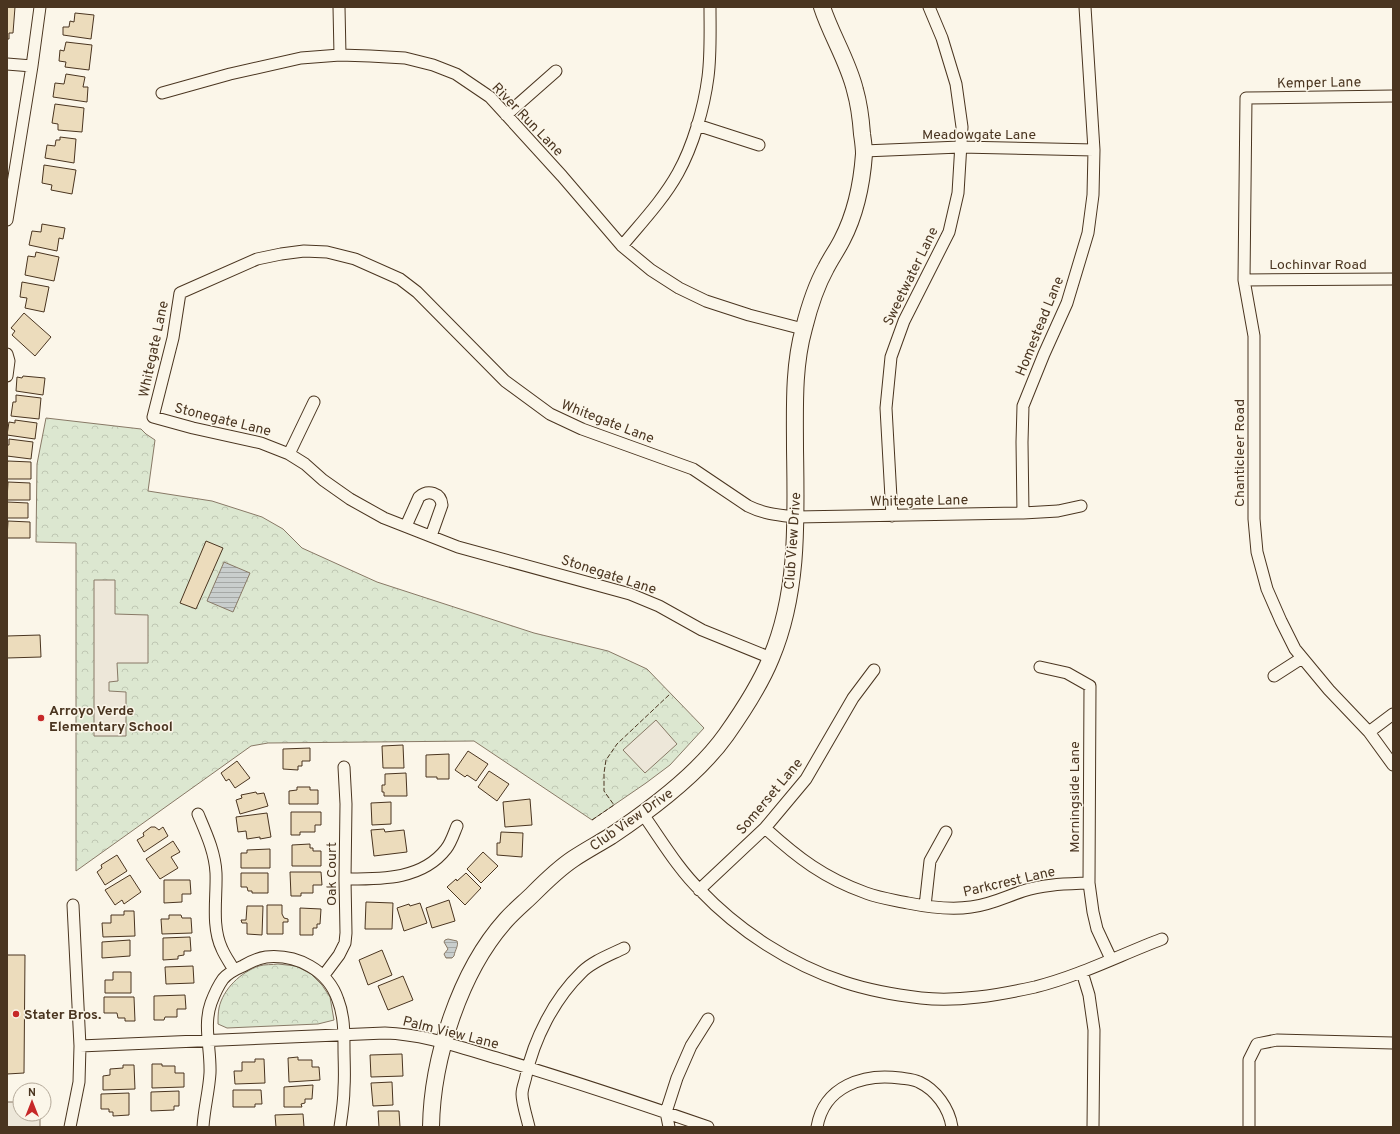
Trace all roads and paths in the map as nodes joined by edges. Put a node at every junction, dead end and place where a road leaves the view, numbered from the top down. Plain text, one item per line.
1 (40, 7) edge
2 (339, 7) edge
3 (710, 7) edge
4 (822, 7) edge
5 (929, 7) edge
6 (1085, 7) edge
7 (340, 55) junction
8 (7, 64) edge
9 (32, 66) junction
10 (556, 71) dead end
11 (162, 93) dead end
12 (1393, 96) edge
13 (1246, 98) joint
14 (506, 116) junction
15 (697, 125) junction
16 (759, 145) dead end
17 (960, 147) junction
18 (1094, 150) junction
19 (864, 151) junction
20 (7, 219) edge
21 (622, 246) junction
22 (1393, 279) edge
23 (1244, 280) junction
24 (803, 329) junction
25 (7, 354) edge
26 (7, 376) edge
27 (314, 402) dead end
28 (153, 417) joint
29 (288, 454) junction
30 (1081, 506) dead end
31 (1023, 513) junction
32 (892, 516) junction
33 (796, 517) junction
34 (406, 526) junction
35 (431, 536) junction
36 (771, 658) junction
37 (1302, 658) junction
38 (1040, 667) dead end
39 (874, 670) dead end
40 (1274, 676) dead end
41 (1393, 714) edge
42 (1369, 732) junction
43 (1393, 765) edge
44 (344, 767) dead end
45 (642, 813) junction
46 (198, 814) dead end
47 (457, 826) dead end
48 (765, 828) junction
49 (946, 832) dead end
50 (345, 879) junction
51 (1089, 883) junction
52 (699, 890) junction
53 (73, 905) dead end
54 (925, 906) junction
55 (1162, 939) dead end
56 (624, 948) dead end
57 (1111, 959) junction
58 (234, 970) junction
59 (1082, 972) junction
60 (324, 975) junction
61 (708, 1019) dead end
62 (344, 1035) junction
63 (209, 1041) junction
64 (444, 1043) junction
65 (1393, 1043) edge
66 (80, 1046) junction
67 (528, 1068) junction
68 (666, 1112) junction
69 (70, 1127) edge
70 (203, 1127) edge
71 (340, 1127) edge
72 (431, 1127) edge
73 (529, 1127) edge
74 (669, 1127) edge
75 (708, 1127) edge
76 (817, 1127) edge
77 (952, 1127) edge
78 (1093, 1127) edge
79 (1249, 1127) edge

1 - 9 street
2 - 7 street
3 - 15 street
4 - 19 street, Club View Drive
5 - 17 street, Sweetwater Lane
6 - 18 street, Homestead Lane
7 - 11 street, River Run Lane
7 - 14 street, River Run Lane
8 - 9 street
9 - 20 street
10 - 14 street
12 - 13 street, Kemper Lane
13 - 23 street, Chanticleer Road
14 - 21 street, River Run Lane
15 - 16 street
15 - 21 street
17 - 18 street, Meadowgate Lane
17 - 19 street, Meadowgate Lane
17 - 32 street, Sweetwater Lane
18 - 31 street, Homestead Lane
19 - 24 street, Club View Drive
21 - 24 street, River Run Lane
22 - 23 street, Lochinvar Road
23 - 37 street, Chanticleer Road
24 - 33 street, Club View Drive
25 - 26 street
27 - 29 street
28 - 29 street, Stonegate Lane
28 - 33 street, Whitegate Lane
29 - 34 street, Stonegate Lane
30 - 31 street, Whitegate Lane
31 - 32 street, Whitegate Lane
32 - 33 street, Whitegate Lane
33 - 36 street, Club View Drive
34 - 35 street, Stonegate Lane
34 - 35 street
35 - 36 street, Stonegate Lane
36 - 45 street, Club View Drive
37 - 40 street
37 - 42 street, Chanticleer Road
38 - 51 street, Morningside Lane
39 - 48 street, Somerset Lane
41 - 42 street
42 - 43 street, Chanticleer Road
44 - 50 street, Oak Court
45 - 52 street
45 - 64 street, Club View Drive
46 - 58 street
47 - 50 street
48 - 52 street, Somerset Lane
48 - 54 street, Parkcrest Lane
49 - 54 street
50 - 60 street, Oak Court
51 - 54 street, Parkcrest Lane
51 - 57 street, Morningside Lane
52 - 59 street
53 - 66 street
55 - 57 street
56 - 67 street
57 - 59 street
58 - 60 street
58 - 63 street
59 - 78 street
60 - 62 street
61 - 68 street
62 - 63 street, Palm View Lane
62 - 64 street, Palm View Lane
62 - 71 street
63 - 66 street, Palm View Lane
63 - 70 street
64 - 67 street, Palm View Lane
64 - 72 street, Club View Drive
65 - 79 street
66 - 69 street
67 - 68 street, Palm View Lane
67 - 73 street
68 - 74 street
68 - 75 street, Palm View Lane
76 - 77 street

